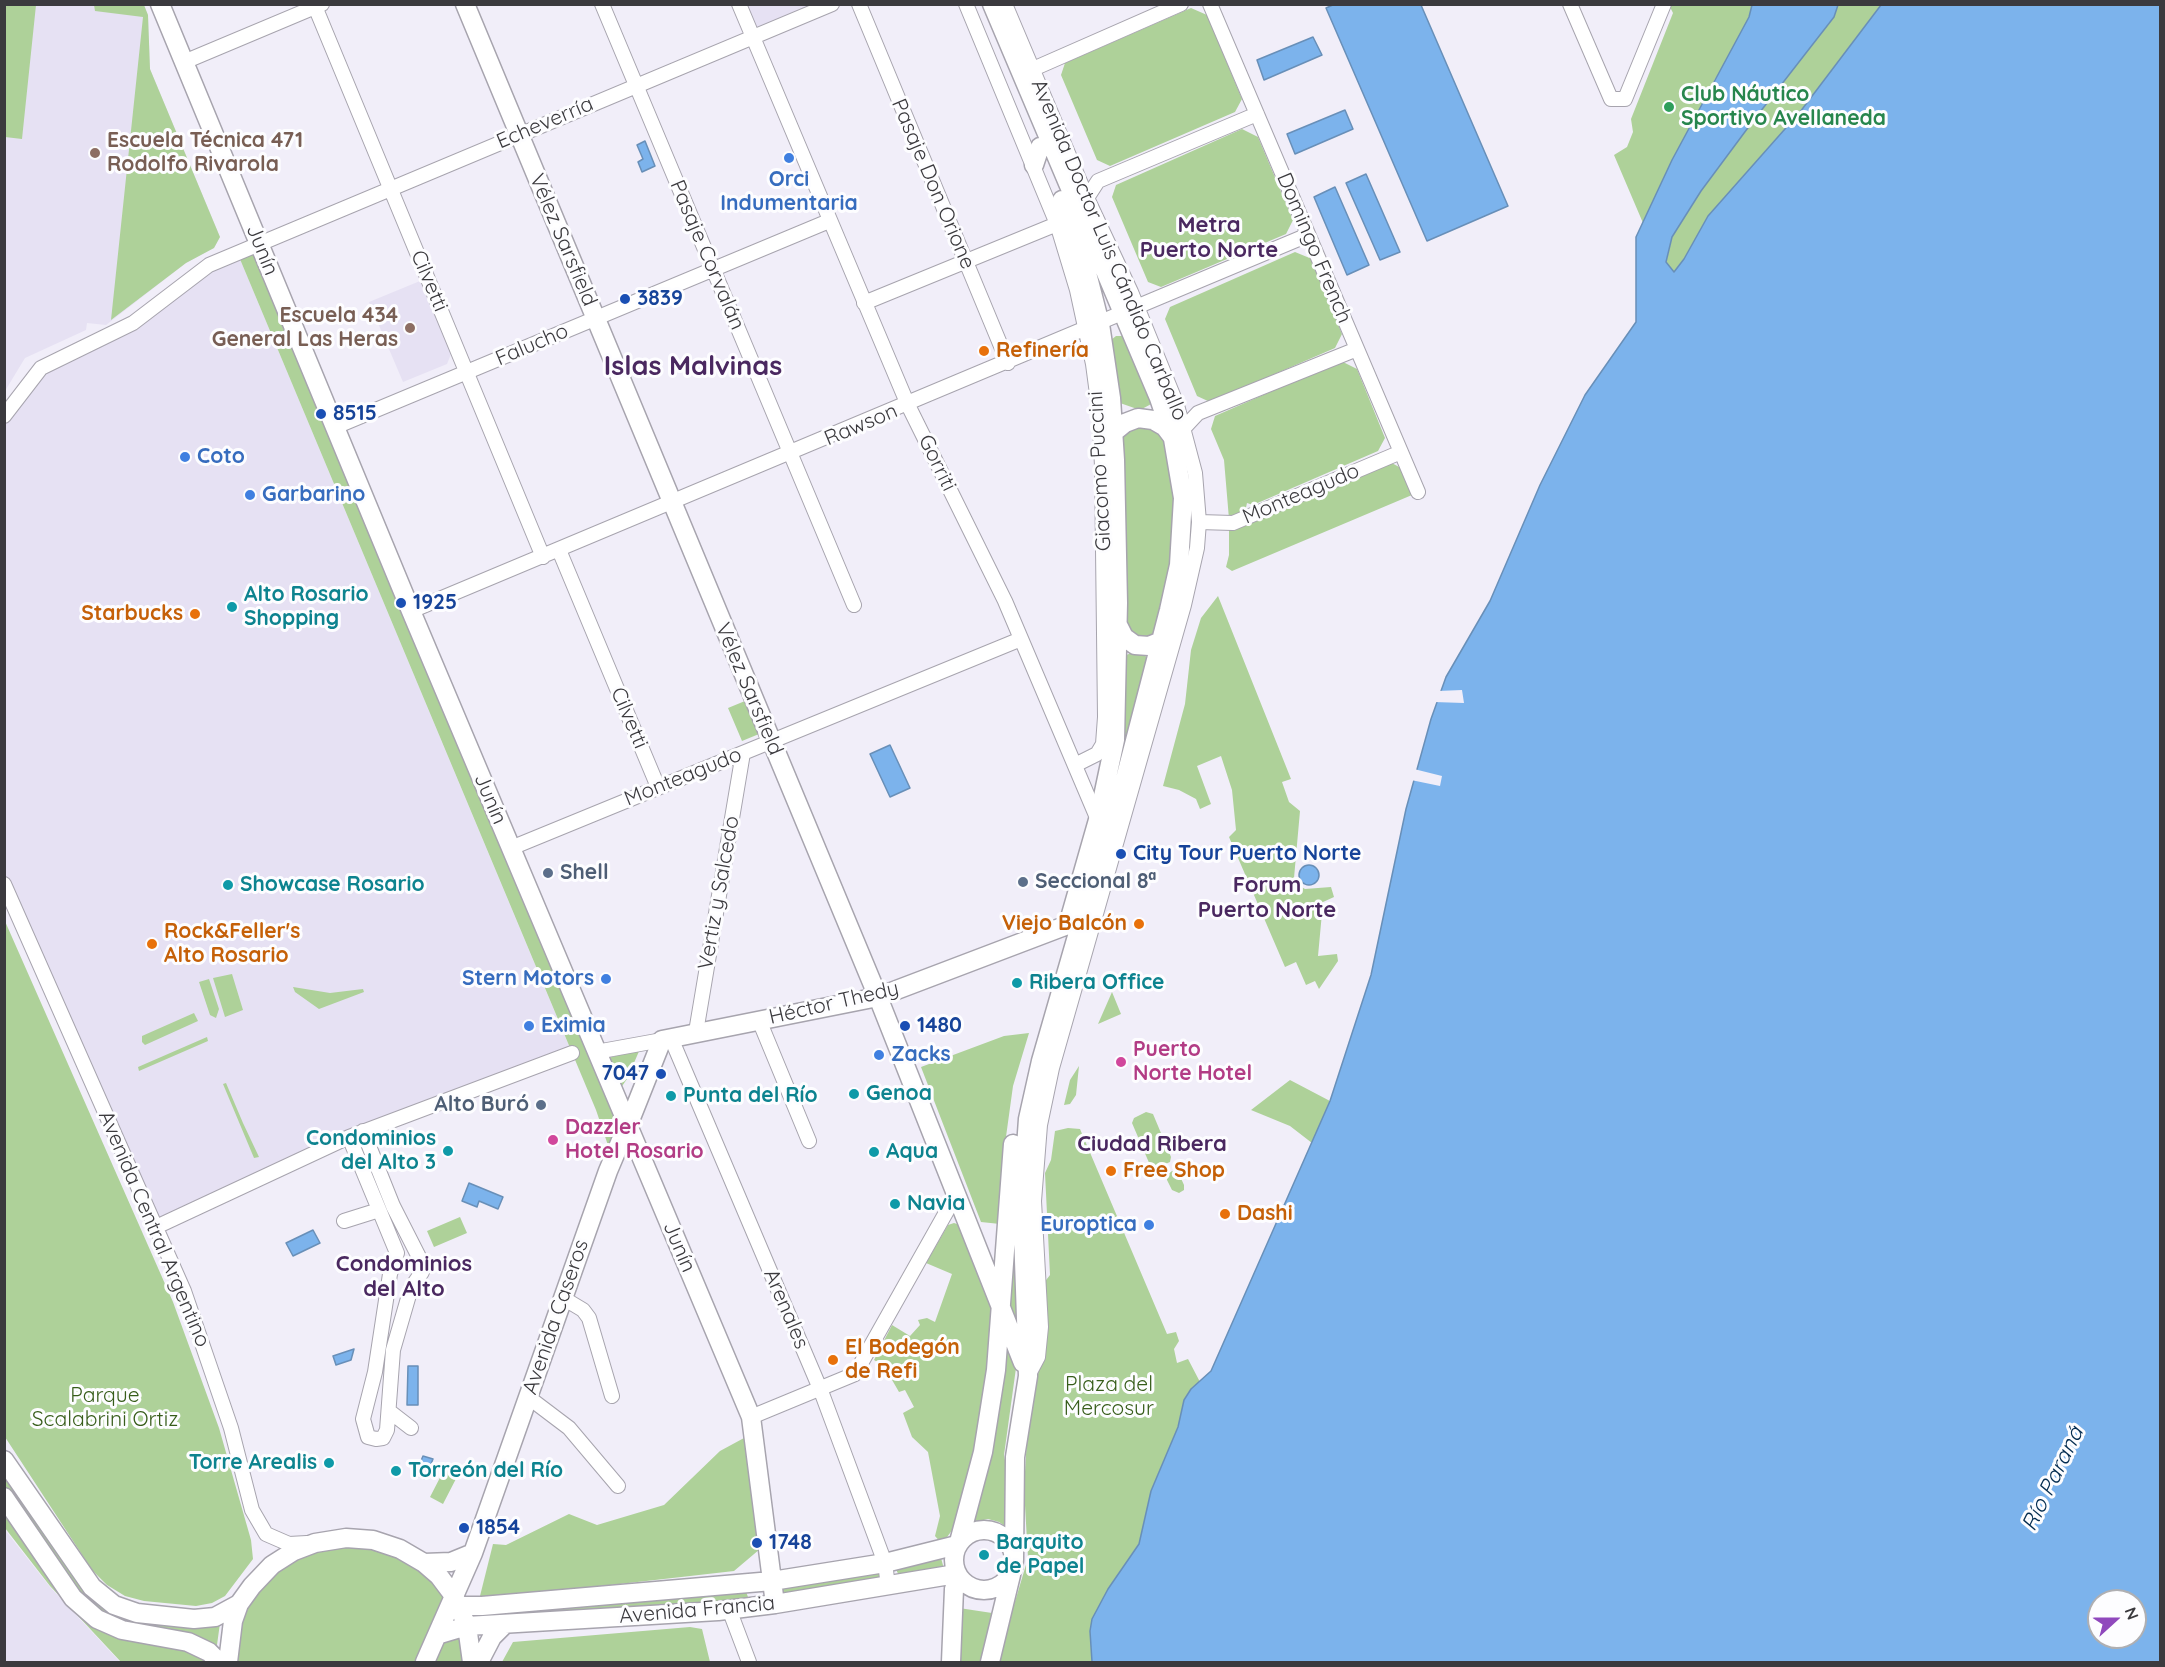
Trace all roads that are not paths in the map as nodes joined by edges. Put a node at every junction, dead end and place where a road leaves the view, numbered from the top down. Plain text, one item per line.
1 (160, 4) edge
2 (465, 4) edge
3 (602, 4) edge
4 (739, 4) edge
5 (832, 4) edge
6 (859, 4) edge
7 (966, 4) edge
8 (979, 4) edge
9 (992, 4) edge
10 (1181, 4) edge
11 (1210, 4) edge
12 (1570, 4) edge
13 (1664, 4) edge
14 (317, 5) edge
15 (1008, 13) edge
16 (753, 37) junction
17 (1007, 42) junction
18 (184, 62) junction
19 (1033, 69) junction
20 (636, 86) junction
21 (1257, 114) junction
22 (519, 134) junction
23 (1040, 147) junction
24 (1034, 165) junction
25 (390, 188) junction
26 (1087, 198) junction
27 (1083, 218) junction
28 (829, 221) junction
29 (1057, 224) junction
30 (1308, 235) junction
31 (259, 243) junction
32 (966, 261) junction
33 (713, 270) junction
34 (864, 303) junction
35 (1130, 311) junction
36 (596, 319) junction
37 (1093, 327) junction
38 (1357, 349) junction
39 (1008, 363) junction
40 (467, 372) junction
41 (1105, 404) junction
42 (908, 405) junction
43 (4, 416) edge
44 (335, 427) junction
45 (1114, 432) junction
46 (1179, 434) junction
47 (1401, 452) junction
48 (790, 454) junction
49 (1418, 492) dead end
50 (1183, 498) junction
51 (672, 503) junction
52 (1198, 517) junction
53 (559, 550) junction
54 (543, 556) junction
55 (854, 605) dead end
56 (1177, 608) junction
57 (411, 611) junction
58 (1118, 625) junction
59 (1021, 639) junction
60 (1161, 640) junction
61 (771, 741) junction
62 (743, 753) junction
63 (1075, 765) junction
64 (658, 787) junction
65 (1098, 820) junction
66 (511, 848) junction
67 (4, 884) edge
68 (1082, 919) junction
69 (878, 997) junction
70 (759, 1020) junction
71 (696, 1032) junction
72 (666, 1039) junction
73 (596, 1052) junction
74 (572, 1053) dead end
75 (629, 1122) junction
76 (363, 1131) junction
77 (349, 1137) junction
78 (809, 1141) dead end
79 (957, 1193) junction
80 (379, 1210) junction
81 (344, 1221) dead end
82 (156, 1227) junction
83 (1007, 1230) junction
84 (974, 1236) junction
85 (401, 1243) junction
86 (563, 1298) junction
87 (1003, 1310) junction
88 (1028, 1376) junction
89 (821, 1390) junction
90 (612, 1396) dead end
91 (528, 1397) junction
92 (389, 1411) junction
93 (752, 1417) junction
94 (411, 1428) dead end
95 (4, 1460) edge
96 (618, 1486) dead end
97 (4, 1497) edge
98 (315, 1543) junction
99 (958, 1543) junction
100 (473, 1553) junction
101 (424, 1563) junction
102 (885, 1563) junction
103 (1013, 1565) junction
104 (957, 1575) junction
105 (772, 1581) junction
106 (740, 1584) junction
107 (888, 1586) junction
108 (457, 1601) junction
109 (239, 1604) junction
110 (775, 1604) junction
111 (736, 1609) junction
112 (505, 1624) junction
113 (467, 1626) junction
114 (437, 1635) junction
115 (219, 1662) edge
116 (228, 1662) edge
117 (425, 1662) edge
118 (472, 1662) edge
119 (479, 1662) edge
120 (749, 1662) edge
121 (951, 1662) edge
122 (990, 1662) edge

1 - 18 main road, Junín
2 - 22 main road, Vélez Sarsfield
3 - 20 street, Pasaje Corvalán
4 - 16 street, Gorriti
5 - 16 street, Echeverría
6 - 32 street, Pasaje Don Orione
7 - 24 street
8 - 23 main road, Avenida Doctor Luis Cándido Carballo
9 - 17 main road, Avenida Doctor Luis Cándido Carballo
10 - 19 street
11 - 21 street, Domingo French
12 - 13 street
14 - 18 street
14 - 25 street, Cilvetti
15 - 17 main road
15 - 19 street, Avenida Doctor Luis Cándido Carballo
16 - 20 street, Echeverría
16 - 28 street, Gorriti
17 - 27 main road, Avenida Doctor Luis Cándido Carballo
18 - 31 main road, Junín
19 - 26 street, Avenida Doctor Luis Cándido Carballo
20 - 22 street, Echeverría
20 - 33 street, Pasaje Corvalán
21 - 26 street
21 - 30 street, Domingo French
22 - 25 street, Echeverría
22 - 36 main road, Vélez Sarsfield
23 - 24 main road
23 - 37 main road, Avenida Doctor Luis Cándido Carballo
24 - 29 street
25 - 31 street, Echeverría
25 - 40 street, Cilvetti
26 - 27 main road
26 - 35 street, Avenida Doctor Luis Cándido Carballo
27 - 35 main road, Avenida Doctor Luis Cándido Carballo
28 - 33 street, Falucho
28 - 34 street, Gorriti
29 - 32 street
29 - 37 street
30 - 35 street, Rawson
30 - 38 street, Domingo French
31 - 43 street, Echeverría
31 - 44 main road, Junín
32 - 34 street
32 - 39 street, Pasaje Don Orione
33 - 36 street, Falucho
33 - 48 street, Pasaje Corvalán
34 - 42 street, Gorriti
35 - 37 street, Rawson
35 - 46 main road, Avenida Doctor Luis Cándido Carballo
36 - 40 street, Falucho
36 - 51 main road, Vélez Sarsfield
37 - 39 street, Rawson
37 - 41 main road, Avenida Doctor Luis Cándido Carballo
38 - 46 street
38 - 47 street, Domingo French
39 - 42 street, Rawson
40 - 44 street, Falucho
40 - 54 street, Cilvetti
41 - 45 main road, Avenida Doctor Luis Cándido Carballo
41 - 63 street, Giacomo Puccini
42 - 48 street, Rawson
42 - 59 street, Gorriti
44 - 57 main road, Junín
45 - 46 main road
45 - 58 main road, Avenida Doctor Luis Cándido Carballo
46 - 50 main road, Avenida Doctor Luis Cándido Carballo
46 - 52 street, Avenida Doctor Luis Cándido Carballo
47 - 49 street, Domingo French
47 - 52 street, Monteagudo
48 - 51 street, Rawson
48 - 55 street, Pasaje Corvalán
50 - 52 main road
50 - 56 main road, Avenida Doctor Luis Cándido Carballo
51 - 53 street, Rawson
51 - 61 main road, Vélez Sarsfield
52 - 56 street, Avenida Doctor Luis Cándido Carballo
53 - 54 street, Rawson
53 - 64 street, Cilvetti
54 - 57 street, Rawson
56 - 60 main road, Avenida Doctor Luis Cándido Carballo
56 - 68 street, Avenida Doctor Luis Cándido Carballo
57 - 66 main road, Junín
58 - 60 main road
58 - 65 main road, Avenida Doctor Luis Cándido Carballo
59 - 61 street, Monteagudo
59 - 63 street, Gorriti
60 - 68 main road, Avenida Doctor Luis Cándido Carballo
61 - 62 street, Monteagudo
61 - 69 main road, Vélez Sarsfield
62 - 64 street, Monteagudo
62 - 71 street, Vertiz y Salcedo
63 - 65 street, Gorriti
64 - 66 street, Monteagudo
65 - 68 main road, Avenida Doctor Luis Cándido Carballo
66 - 73 main road, Junín
67 - 82 street, Avenida Central Argentino
68 - 69 main road, Héctor Thedy
68 - 83 main road, Avenida Doctor Luis Cándido Carballo
68 - 88 main road, Avenida Doctor Luis Cándido Carballo
69 - 70 main road, Héctor Thedy
69 - 79 main road, Vélez Sarsfield
70 - 71 main road, Héctor Thedy
70 - 78 street
71 - 72 main road, Héctor Thedy
72 - 73 street, Héctor Thedy
72 - 75 main road, Avenida Caseros
72 - 89 street, Arenales
73 - 75 main road, Junín
74 - 76 street
75 - 86 main road, Avenida Caseros
75 - 93 main road, Junín
76 - 77 street
76 - 85 street
77 - 80 street
77 - 82 street
79 - 84 main road, Vélez Sarsfield
79 - 89 street
80 - 81 street
80 - 85 street
82 - 98 street, Avenida Central Argentino
83 - 84 main road
83 - 87 main road, Avenida Doctor Luis Cándido Carballo
84 - 87 main road, Vélez Sarsfield
85 - 92 street
85 - 92 street
86 - 90 street
86 - 91 main road, Avenida Caseros
87 - 88 main road, Vélez Sarsfield
87 - 99 main road, Avenida Doctor Luis Cándido Carballo
88 - 103 main road, Avenida Doctor Luis Cándido Carballo
89 - 93 street
89 - 102 street, Arenales
91 - 96 street
91 - 100 main road, Avenida Caseros
92 - 94 street
93 - 105 main road, Junín
95 - 109 main road
97 - 115 main road
98 - 101 main road
98 - 109 main road
99 - 102 main road, Avenida Francia
99 - 103 main road
99 - 104 main road
100 - 101 main road
100 - 108 main road, Avenida Caseros
101 - 108 main road
102 - 105 main road, Avenida Francia
102 - 107 street, Arenales
103 - 104 main road
103 - 122 main road, Avenida Doctor Luis Cándido Carballo
104 - 107 main road, Avenida Francia
104 - 121 main road
105 - 106 main road, Avenida Francia
105 - 110 main road, Junín
106 - 108 main road, Avenida Francia
106 - 111 main road
107 - 110 main road, Avenida Francia
108 - 113 main road
108 - 114 main road, Avenida Caseros
109 - 116 main road
110 - 111 main road, Avenida Francia
111 - 112 main road, Avenida Francia
111 - 120 street
112 - 113 main road, Avenida Francia
112 - 119 main road
113 - 114 main road, Avenida Francia
113 - 118 main road
114 - 117 main road, Avenida Caseros

